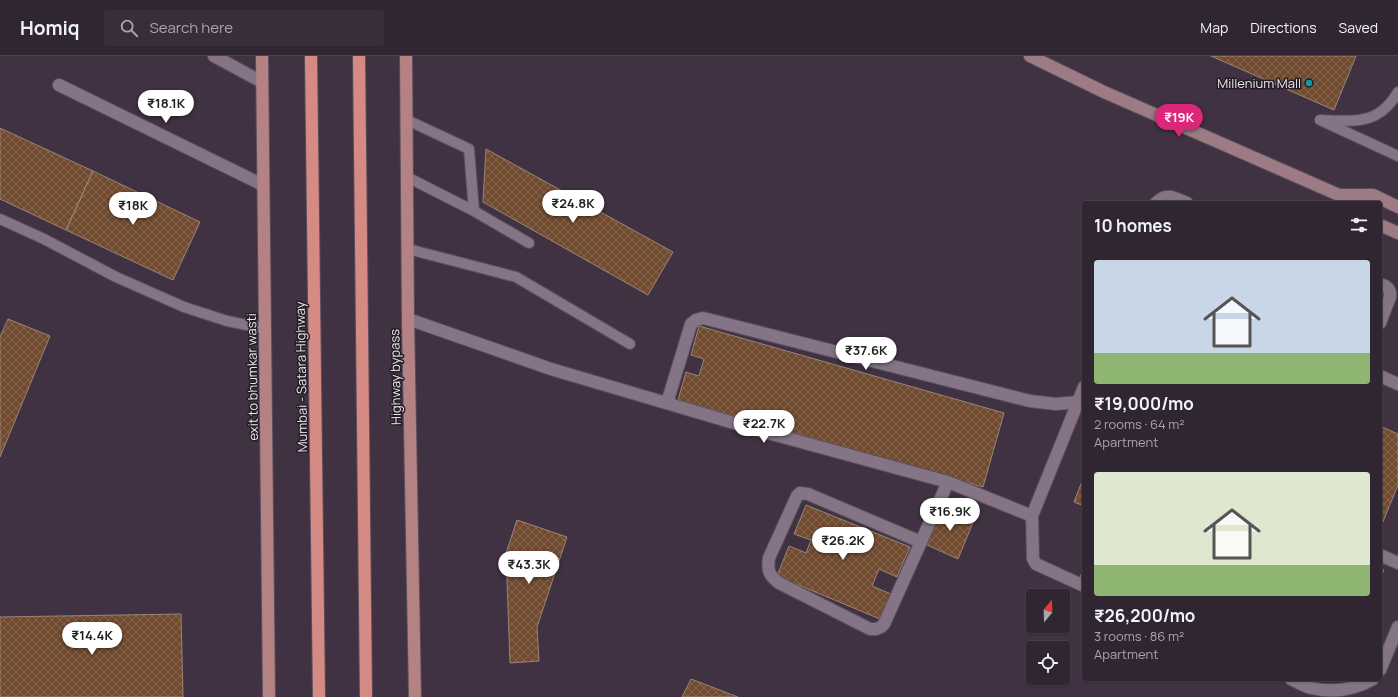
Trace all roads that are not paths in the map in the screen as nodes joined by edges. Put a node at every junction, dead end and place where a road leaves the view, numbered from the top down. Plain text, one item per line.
1 (214, 56) edge
2 (262, 56) edge
3 (311, 56) edge
4 (359, 56) edge
5 (406, 56) edge
6 (1030, 56) edge
7 (262, 82) junction
8 (59, 85) dead end
9 (1398, 92) edge
10 (407, 120) junction
11 (1398, 156) edge
12 (407, 177) junction
13 (263, 185) junction
14 (1339, 195) junction
15 (1159, 201) edge
16 (1182, 201) edge
17 (1346, 201) edge
18 (1398, 207) edge
19 (474, 211) junction
20 (0, 219) edge
21 (1382, 226) edge
22 (1398, 233) edge
23 (529, 243) dead end
24 (408, 249) junction
25 (1382, 285) edge
26 (408, 318) junction
27 (1382, 318) edge
28 (266, 329) junction
29 (630, 344) dead end
30 (1382, 377) edge
31 (1398, 384) edge
32 (667, 403) junction
33 (1081, 404) edge
34 (948, 482) junction
35 (1032, 516) junction
36 (921, 542) junction
37 (1382, 555) edge
38 (1398, 563) edge
39 (1082, 585) edge
40 (1398, 627) edge
41 (1382, 665) edge
42 (1295, 681) edge
43 (1369, 681) edge
44 (269, 697) edge
45 (319, 697) edge
46 (366, 697) edge
47 (415, 697) edge

1 - 7 street
2 - 7 main road, exit to bhumkar wasti
3 - 45 highway, Mumbai - Satara Highway
4 - 46 highway
5 - 10 main road, Highway bypass
6 - 14 street
7 - 13 main road, exit to bhumkar wasti
8 - 13 street
9 - 11 lane
10 - 12 main road, Highway bypass
10 - 19 lane
12 - 19 lane
12 - 24 main road, Highway bypass
13 - 28 main road, exit to bhumkar wasti
14 - 17 street
14 - 18 street
15 - 16 street
19 - 23 lane
20 - 28 lane
21 - 22 street
24 - 26 main road, Highway bypass
24 - 29 lane
25 - 27 street
26 - 32 street
26 - 47 main road, Highway bypass
28 - 44 main road, exit to bhumkar wasti
30 - 31 street
32 - 33 street
32 - 34 street
33 - 35 street
34 - 35 street
34 - 36 street
35 - 39 street
36 - 36 street
37 - 38 street
40 - 41 street
42 - 43 street

